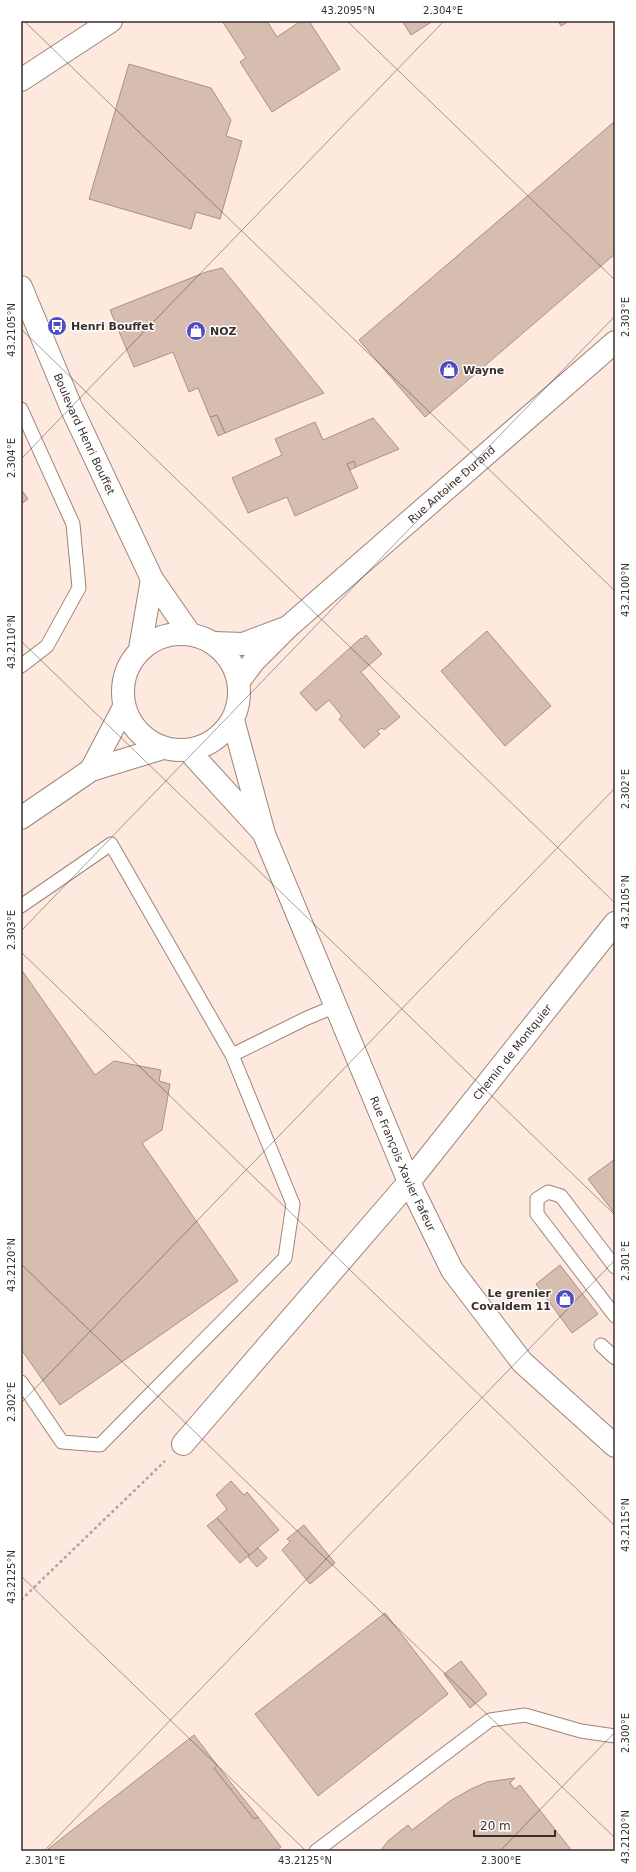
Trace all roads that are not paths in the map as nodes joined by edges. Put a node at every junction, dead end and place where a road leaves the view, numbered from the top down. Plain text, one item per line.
1 (111, 21) edge
2 (21, 80) edge
3 (21, 287) edge
4 (615, 342) edge
5 (21, 409) edge
6 (152, 579) junction
7 (288, 627) junction
8 (190, 634) junction
9 (214, 643) junction
10 (140, 649) junction
11 (21, 666) edge
12 (239, 681) junction
13 (124, 707) junction
14 (233, 720) junction
15 (163, 748) junction
16 (188, 750) junction
17 (92, 770) junction
18 (21, 818) edge
19 (264, 834) junction
20 (21, 906) edge
21 (615, 923) edge
22 (336, 1006) junction
23 (232, 1055) junction
24 (409, 1182) junction
25 (615, 1267) edge
26 (615, 1316) edge
27 (601, 1345) dead end
28 (615, 1358) edge
29 (21, 1382) edge
30 (183, 1444) road end
31 (615, 1446) edge
32 (615, 1736) edge
33 (316, 1851) edge

1 - 2 street
3 - 6 street, Boulevard Henri Bouffet
4 - 7 street, Rue Antoine Durand
5 - 11 lane
6 - 8 street, Boulevard Henri Bouffet
6 - 10 street
7 - 9 street
7 - 12 street, Rue Antoine Durand
8 - 9 street
8 - 10 street
9 - 12 street
10 - 13 street
12 - 14 street
13 - 15 street
13 - 17 street
14 - 16 street
14 - 19 street, Rue François Xavier Fafeur
15 - 16 street
15 - 17 street
16 - 19 street, Rue François Xavier Fafeur
17 - 18 street
19 - 22 street, Rue François Xavier Fafeur
20 - 23 lane
21 - 24 street, Chemin de Montquier
22 - 23 lane
22 - 24 street, Rue François Xavier Fafeur
23 - 29 lane
24 - 30 street, Chemin de Montquier
24 - 31 street, Rue François Xavier Fafeur
25 - 26 lane
27 - 28 lane
32 - 33 lane

